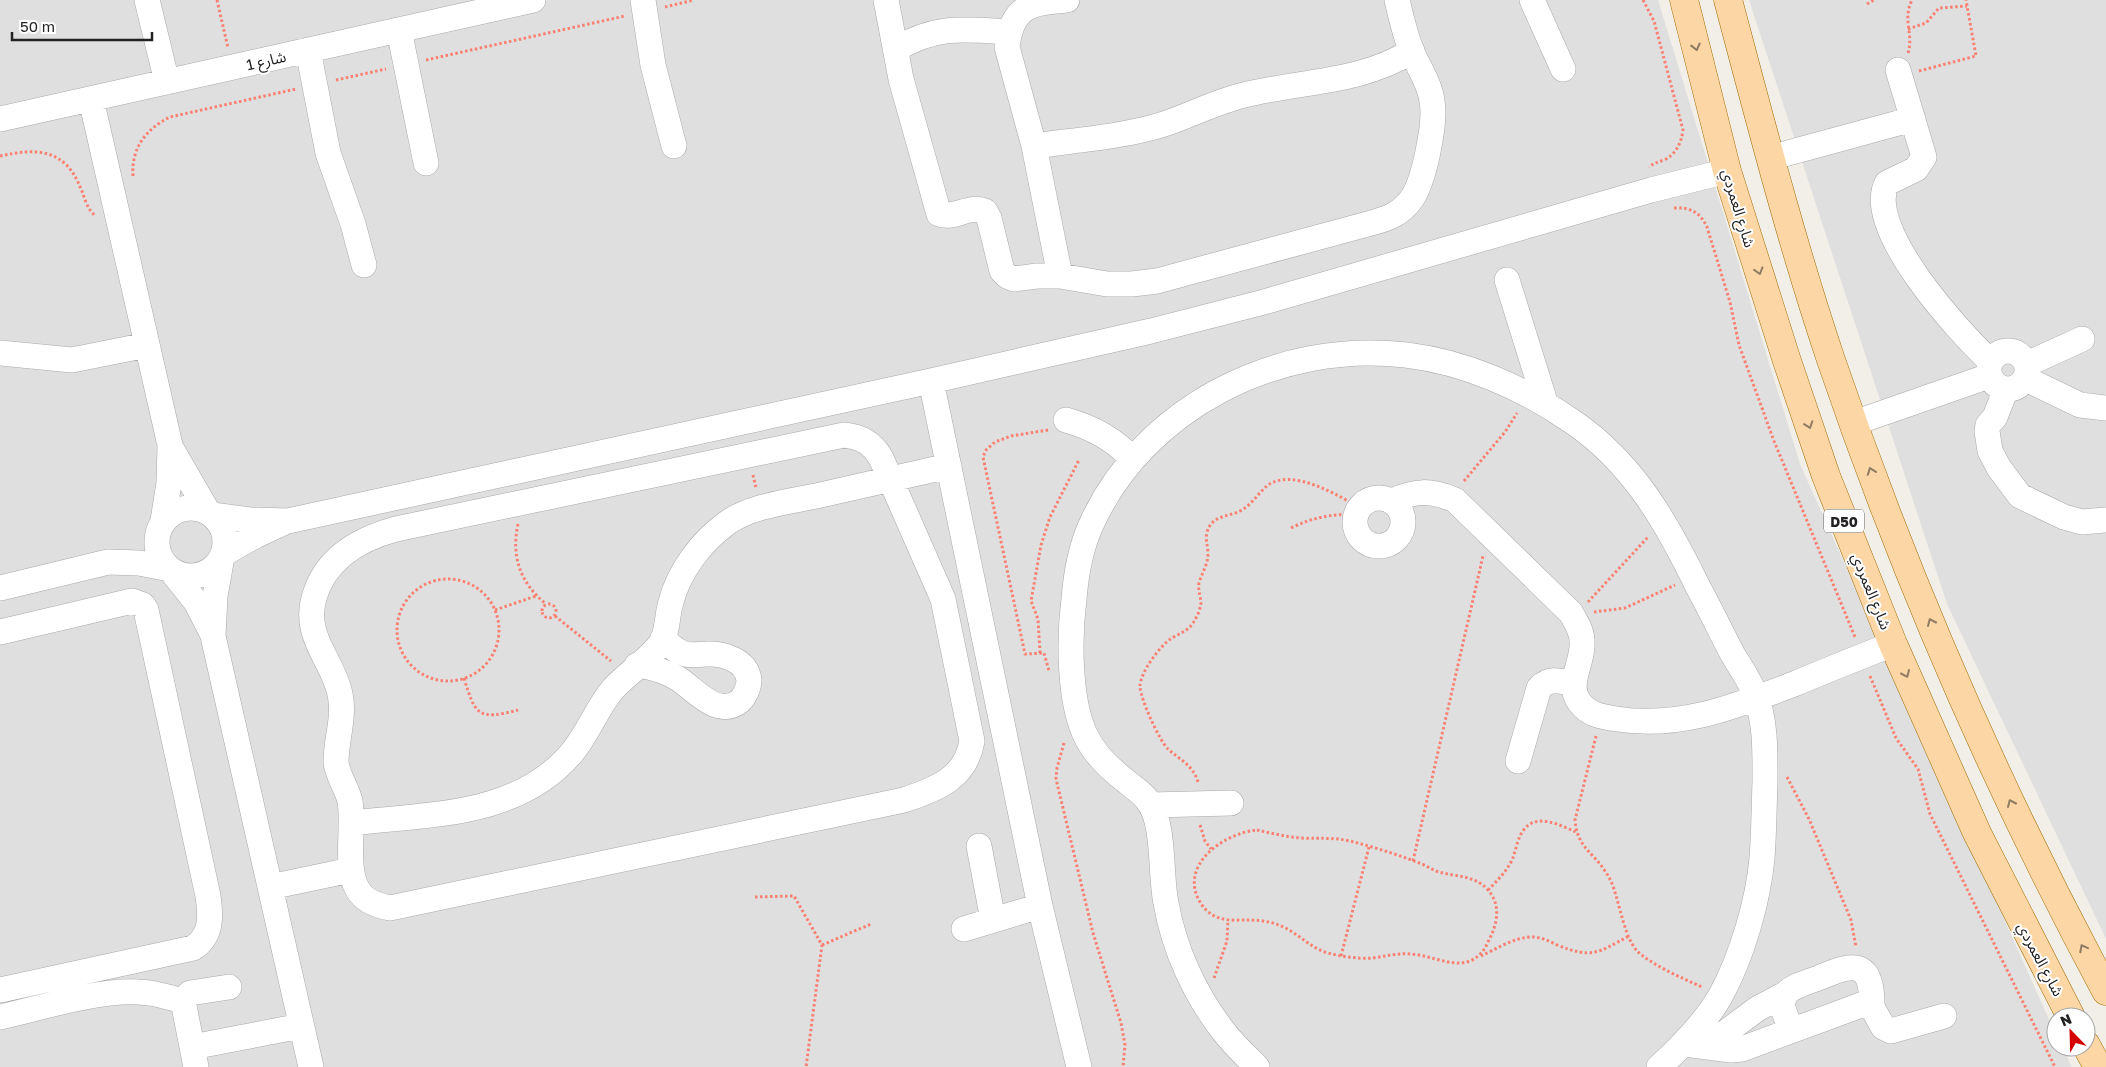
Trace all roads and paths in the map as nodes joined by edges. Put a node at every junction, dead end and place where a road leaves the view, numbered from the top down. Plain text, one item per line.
1 (147, 0) edge
2 (217, 0) edge
3 (533, 0) edge
4 (643, 0) edge
5 (886, 0) edge
6 (1068, 0) edge
7 (1397, 0) edge
8 (1532, 0) edge
9 (1684, 0) edge
10 (1728, 0) edge
11 (1874, 0) edge
12 (1912, 0) edge
13 (1966, 0) edge
14 (1867, 4) dead end
15 (1967, 6) junction
16 (1908, 29) junction
17 (399, 30) junction
18 (1009, 32) junction
19 (896, 49) junction
20 (308, 50) junction
21 (1412, 51) junction
22 (232, 67) junction
23 (1564, 69) dead end
24 (1899, 73) junction
25 (167, 82) junction
26 (91, 99) junction
27 (1913, 119) junction
28 (0, 120) edge
29 (674, 146) dead end
30 (1034, 146) junction
31 (1770, 158) junction
32 (426, 163) dead end
33 (1727, 171) junction
34 (364, 265) dead end
35 (1060, 276) junction
36 (1507, 280) dead end
37 (2082, 339) dead end
38 (147, 345) junction
39 (0, 354) edge
40 (2008, 374) junction
41 (931, 381) junction
42 (1537, 400) junction
43 (2106, 408) edge
44 (1854, 423) junction
45 (1062, 425) joint
46 (170, 446) junction
47 (749, 454) junction
48 (1133, 459) junction
49 (1079, 460) dead end
50 (949, 466) junction
51 (891, 479) junction
52 (1449, 498) junction
53 (528, 501) junction
54 (1392, 501) junction
55 (761, 509) junction
56 (1358, 511) junction
57 (210, 513) junction
58 (1664, 520) junction
59 (2106, 520) edge
60 (288, 521) junction
61 (163, 522) junction
62 (1291, 528) dead end
63 (1488, 531) junction
64 (223, 555) junction
65 (108, 562) junction
66 (171, 570) junction
67 (1693, 576) junction
68 (0, 588) edge
69 (536, 596) junction
70 (546, 604) junction
71 (495, 610) junction
72 (1574, 613) junction
73 (555, 616) junction
74 (0, 632) edge
75 (213, 636) junction
76 (663, 638) junction
77 (1893, 644) junction
78 (1040, 653) junction
79 (632, 670) junction
80 (464, 678) junction
81 (1050, 678) dead end
82 (1573, 684) junction
83 (1757, 698) junction
84 (518, 710) dead end
85 (1607, 718) junction
86 (1064, 737) dead end
87 (1765, 748) junction
88 (1518, 761) dead end
89 (1231, 803) dead end
90 (1199, 804) junction
91 (1152, 805) junction
92 (352, 823) junction
93 (1576, 832) junction
94 (979, 846) dead end
95 (1370, 847) junction
96 (1212, 850) junction
97 (1413, 861) junction
98 (352, 870) junction
99 (270, 887) junction
100 (1488, 890) junction
101 (755, 897) dead end
102 (1040, 906) junction
103 (993, 920) junction
104 (1228, 920) junction
105 (871, 924) dead end
106 (964, 929) dead end
107 (1629, 936) junction
108 (822, 945) junction
109 (1341, 956) junction
110 (1478, 957) junction
111 (1854, 967) junction
112 (229, 987) dead end
113 (0, 990) edge
114 (2106, 991) edge
115 (1785, 994) junction
116 (1720, 996) junction
117 (183, 1001) junction
118 (1204, 1002) junction
119 (1872, 1007) junction
120 (2066, 1007) edge
121 (1944, 1016) dead end
122 (0, 1017) edge
123 (301, 1026) junction
124 (1791, 1030) junction
125 (1696, 1045) junction
126 (194, 1057) edge
127 (311, 1067) edge
128 (806, 1067) edge
129 (1079, 1067) edge
130 (1123, 1067) edge
131 (1257, 1067) edge
132 (1659, 1067) edge

1 - 25 street
2 - 22 path
3 - 17 street, شارع 1
4 - 29 street
5 - 19 street
6 - 18 street
7 - 21 street
8 - 23 street
9 -> 33 main road, شارع العمردي / D50
10 - 31 main road, D50
11 - 14 path
12 - 16 path
13 - 15 path
15 - 16 path
15 - 24 path
16 - 24 path
17 - 20 street, شارع 1
17 - 32 street
18 - 19 street
18 - 30 street
19 - 35 street
20 - 22 street, شارع 1
20 - 34 street
21 - 30 street
21 - 35 street
22 - 25 street, شارع 1
24 - 27 street
25 - 26 street, شارع 1
26 - 28 street, شارع 1
26 - 38 street
27 - 31 street
27 - 40 street
30 - 35 street
31 - 44 main road, D50
33 - 41 street
33 -> 77 main road, شارع العمردي / D50
36 - 42 street
37 - 40 street
38 - 39 street
38 - 46 street
40 - 43 street
40 - 44 street
40 - 59 street
41 - 50 street
41 - 60 street
42 - 48 street
42 - 52 path
42 - 58 street
114 -> 44 main road, D50
45 - 48 street
45 - 78 path
46 - 57 street
46 - 61 street
47 - 51 street
47 - 53 street
47 - 55 path
48 - 91 street
49 - 78 path
50 - 51 street
50 - 102 street
51 - 55 street
51 - 98 street
52 - 54 street
52 - 63 street
53 - 69 path
53 - 92 street
54 - 56 street
54 - 56 street
55 - 76 street
56 - 62 path
56 - 90 path
57 - 60 street
57 - 61 street
57 - 64 street
58 - 67 street
58 - 72 path
60 - 64 street
61 - 65 street
61 - 66 street
63 - 72 street
63 - 97 path
64 - 66 street
64 - 75 street
65 - 66 street
65 - 68 street
66 - 75 street
67 - 72 path
67 - 83 street
69 - 70 path
69 - 71 path
70 - 73 path
70 - 73 path
71 - 80 path
71 - 80 path
72 - 82 street
73 - 79 path
74 - 113 street
75 - 99 street
76 - 79 street
76 - 79 street
77 - 83 street
77 -> 120 main road, شارع العمردي / D50
78 - 81 path
79 - 92 street
80 - 84 path
82 - 85 street
82 - 88 street
83 - 85 street
83 - 87 street
85 - 93 path
86 - 130 path
87 - 111 path
87 - 116 street
89 - 90 street
90 - 91 street
90 - 96 path
91 - 118 street
92 - 98 street
93 - 100 path
93 - 107 path
94 - 103 street
95 - 96 path
95 - 97 path
95 - 109 path
96 - 104 path
97 - 100 path
98 - 99 street
99 - 123 street
100 - 110 path
101 - 108 path
102 - 103 street
102 - 129 street
103 - 106 street
104 - 109 path
104 - 118 path
105 - 108 path
107 - 110 path
107 - 116 path
108 - 128 path
109 - 110 path
111 - 115 street
111 - 119 street
112 - 117 street
115 - 124 street
115 - 125 street
116 - 125 street
117 - 122 street
117 - 126 street
118 - 131 street
119 - 121 street
119 - 124 street
123 - 126 street
123 - 127 street
124 - 125 street
125 - 132 street

